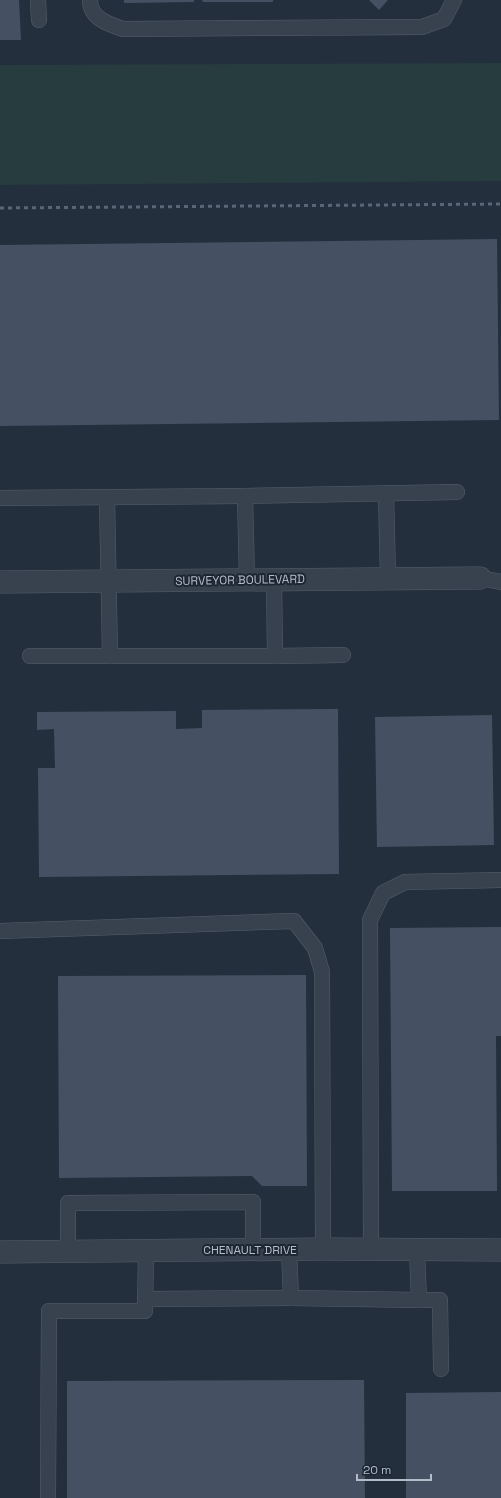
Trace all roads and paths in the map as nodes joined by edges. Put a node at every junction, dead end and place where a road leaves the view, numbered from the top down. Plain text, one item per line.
1 (38, 0) edge
2 (90, 0) edge
3 (454, 0) edge
4 (39, 20) dead end
5 (457, 492) dead end
6 (386, 493) junction
7 (245, 496) junction
8 (107, 497) junction
9 (0, 498) edge
10 (388, 578) junction
11 (480, 578) joint
12 (274, 579) junction
13 (247, 580) junction
14 (109, 581) junction
15 (0, 582) edge
16 (501, 582) edge
17 (342, 655) dead end
18 (30, 656) dead end
19 (110, 656) junction
20 (274, 656) junction
21 (501, 880) edge
22 (0, 931) edge
23 (323, 1249) junction
24 (253, 1250) junction
25 (289, 1250) junction
26 (372, 1250) junction
27 (417, 1250) junction
28 (501, 1250) edge
29 (146, 1251) junction
30 (0, 1252) edge
31 (68, 1252) junction
32 (145, 1298) junction
33 (291, 1298) junction
34 (418, 1300) junction
35 (441, 1369) dead end
36 (48, 1498) edge

1 - 4 lane
2 - 3 lane
5 - 6 lane
6 - 7 lane
6 - 10 lane
7 - 8 lane
7 - 13 lane
8 - 9 lane
8 - 14 lane
10 - 11 street, SURVEYOR BOULEVARD
10 - 12 street, SURVEYOR BOULEVARD
11 - 16 lane
12 - 13 street, SURVEYOR BOULEVARD
12 - 20 lane
13 - 14 street, SURVEYOR BOULEVARD
14 - 15 street, SURVEYOR BOULEVARD
14 - 19 lane
17 - 20 lane
18 - 19 lane
19 - 20 lane
21 - 26 lane
22 - 23 lane
23 - 25 street, CHENAULT DRIVE
23 - 26 street, CHENAULT DRIVE
24 - 25 street, CHENAULT DRIVE
24 - 29 street, CHENAULT DRIVE
24 - 31 lane
25 - 33 lane
26 - 27 street, CHENAULT DRIVE
27 - 28 street, CHENAULT DRIVE
27 - 34 lane
29 - 31 street, CHENAULT DRIVE
29 - 32 lane
30 - 31 street, CHENAULT DRIVE
32 - 33 lane
32 - 36 lane
33 - 34 lane
34 - 35 lane

